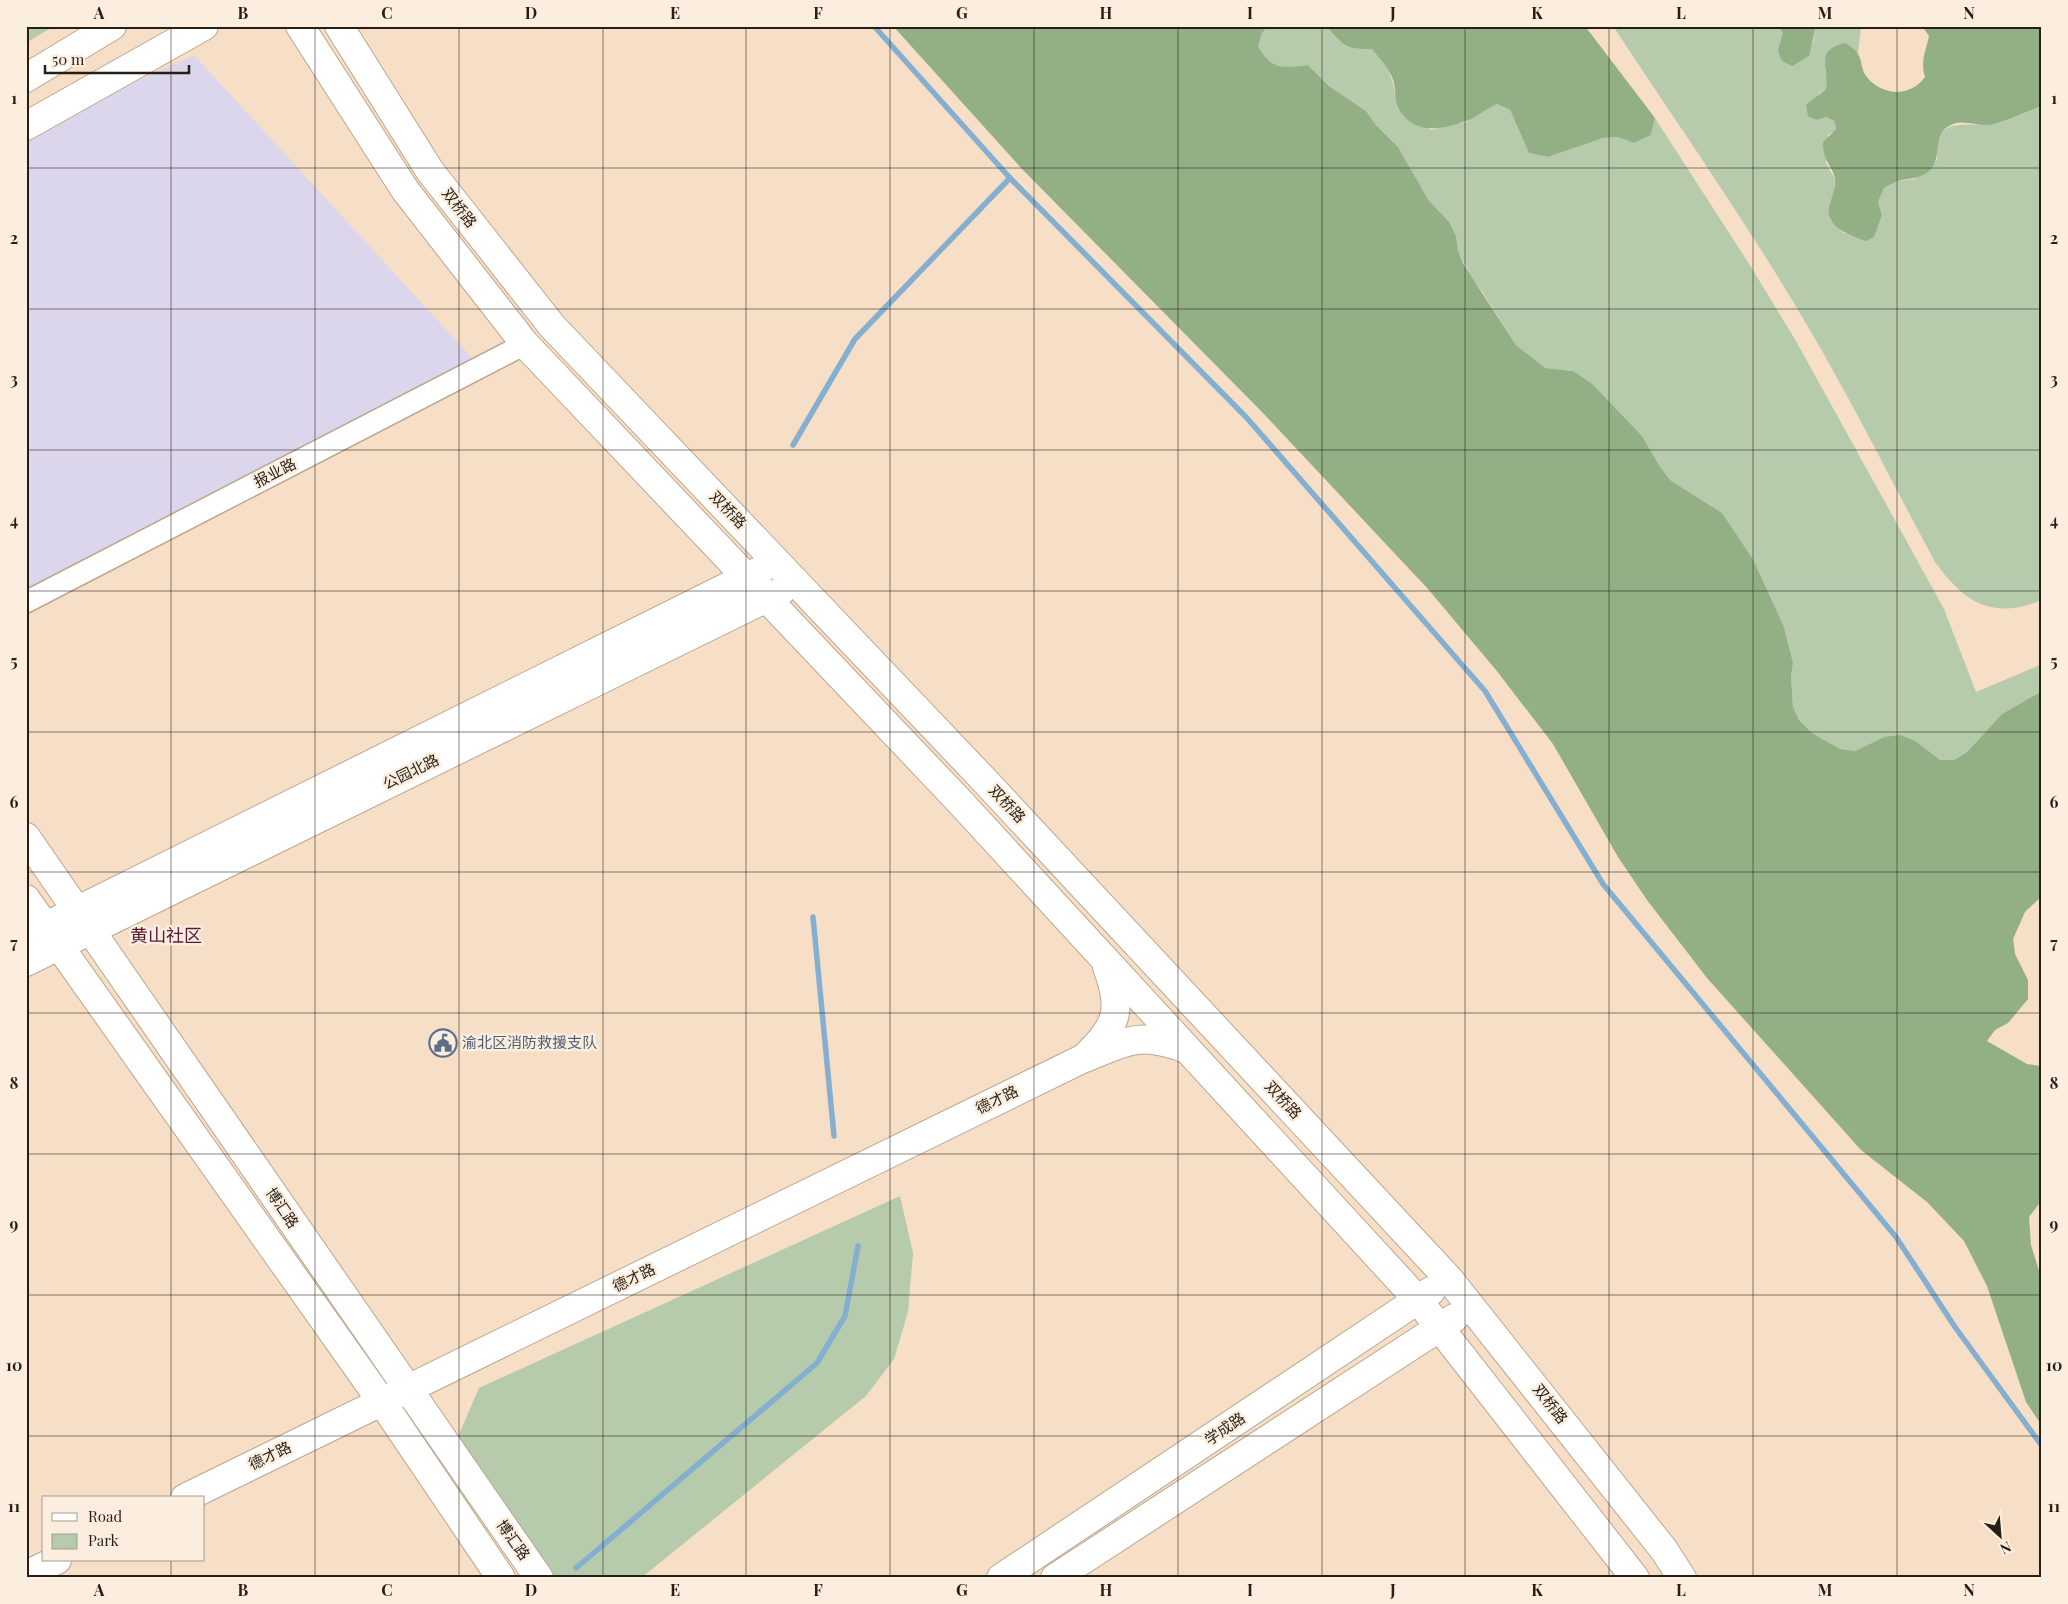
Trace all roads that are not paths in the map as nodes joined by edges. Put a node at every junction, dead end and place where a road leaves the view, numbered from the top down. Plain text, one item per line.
1 (112, 26) edge
2 (204, 26) edge
3 (300, 26) edge
4 (339, 26) edge
5 (26, 78) edge
6 (26, 126) edge
7 (525, 344) junction
8 (777, 562) junction
9 (746, 577) junction
10 (797, 583) junction
11 (766, 598) junction
12 (26, 602) edge
13 (610, 660) junction
14 (26, 837) edge
15 (26, 899) edge
16 (84, 920) junction
17 (43, 936) edge
18 (1104, 959) junction
19 (26, 962) edge
20 (1184, 1048) junction
21 (1082, 1059) junction
22 (1449, 1279) junction
23 (1418, 1300) junction
24 (1472, 1306) junction
25 (1440, 1327) junction
26 (406, 1389) junction
27 (382, 1402) junction
28 (189, 1496) edge
29 (53, 1562) edge
30 (26, 1575) edge
31 (501, 1578) edge
32 (539, 1578) edge
33 (1001, 1578) edge
34 (1055, 1578) edge
35 (1636, 1578) edge
36 (1682, 1578) edge

1 - 5 main road
2 - 6 main road
3 - 7 main road, 双桥路
4 - 8 main road, 双桥路
7 - 9 main road, 双桥路
7 - 12 street, 报业路
8 - 9 main road, 公园北路
8 - 10 main road, 双桥路
9 - 11 main road, 双桥路
9 - 13 main road, 公园北路
10 - 11 main road, 公园北路
10 - 22 main road, 双桥路
11 - 13 main road, 公园北路
11 - 18 main road, 双桥路
13 - 16 main road, 公园北路
14 - 16 main road, 博汇路
15 - 17 main road, 博汇路
16 - 17 main road, 公园北路
16 - 26 main road, 博汇路
17 - 19 main road, 公园北路
17 - 27 main road, 博汇路
18 - 20 main road, 双桥路
18 - 21 main road, 德才路
20 - 21 main road, 德才路
20 - 23 main road, 双桥路
21 - 26 main road, 德才路
22 - 23 main road, 学成路
22 - 24 main road, 双桥路
23 - 25 main road, 双桥路
23 - 33 main road, 学成路
24 - 25 main road
24 - 36 main road, 双桥路
25 - 34 main road
25 - 35 main road, 双桥路
26 - 27 main road, 德才路
26 - 32 main road, 博汇路
27 - 28 main road, 德才路
27 - 31 main road, 博汇路
29 - 30 main road

